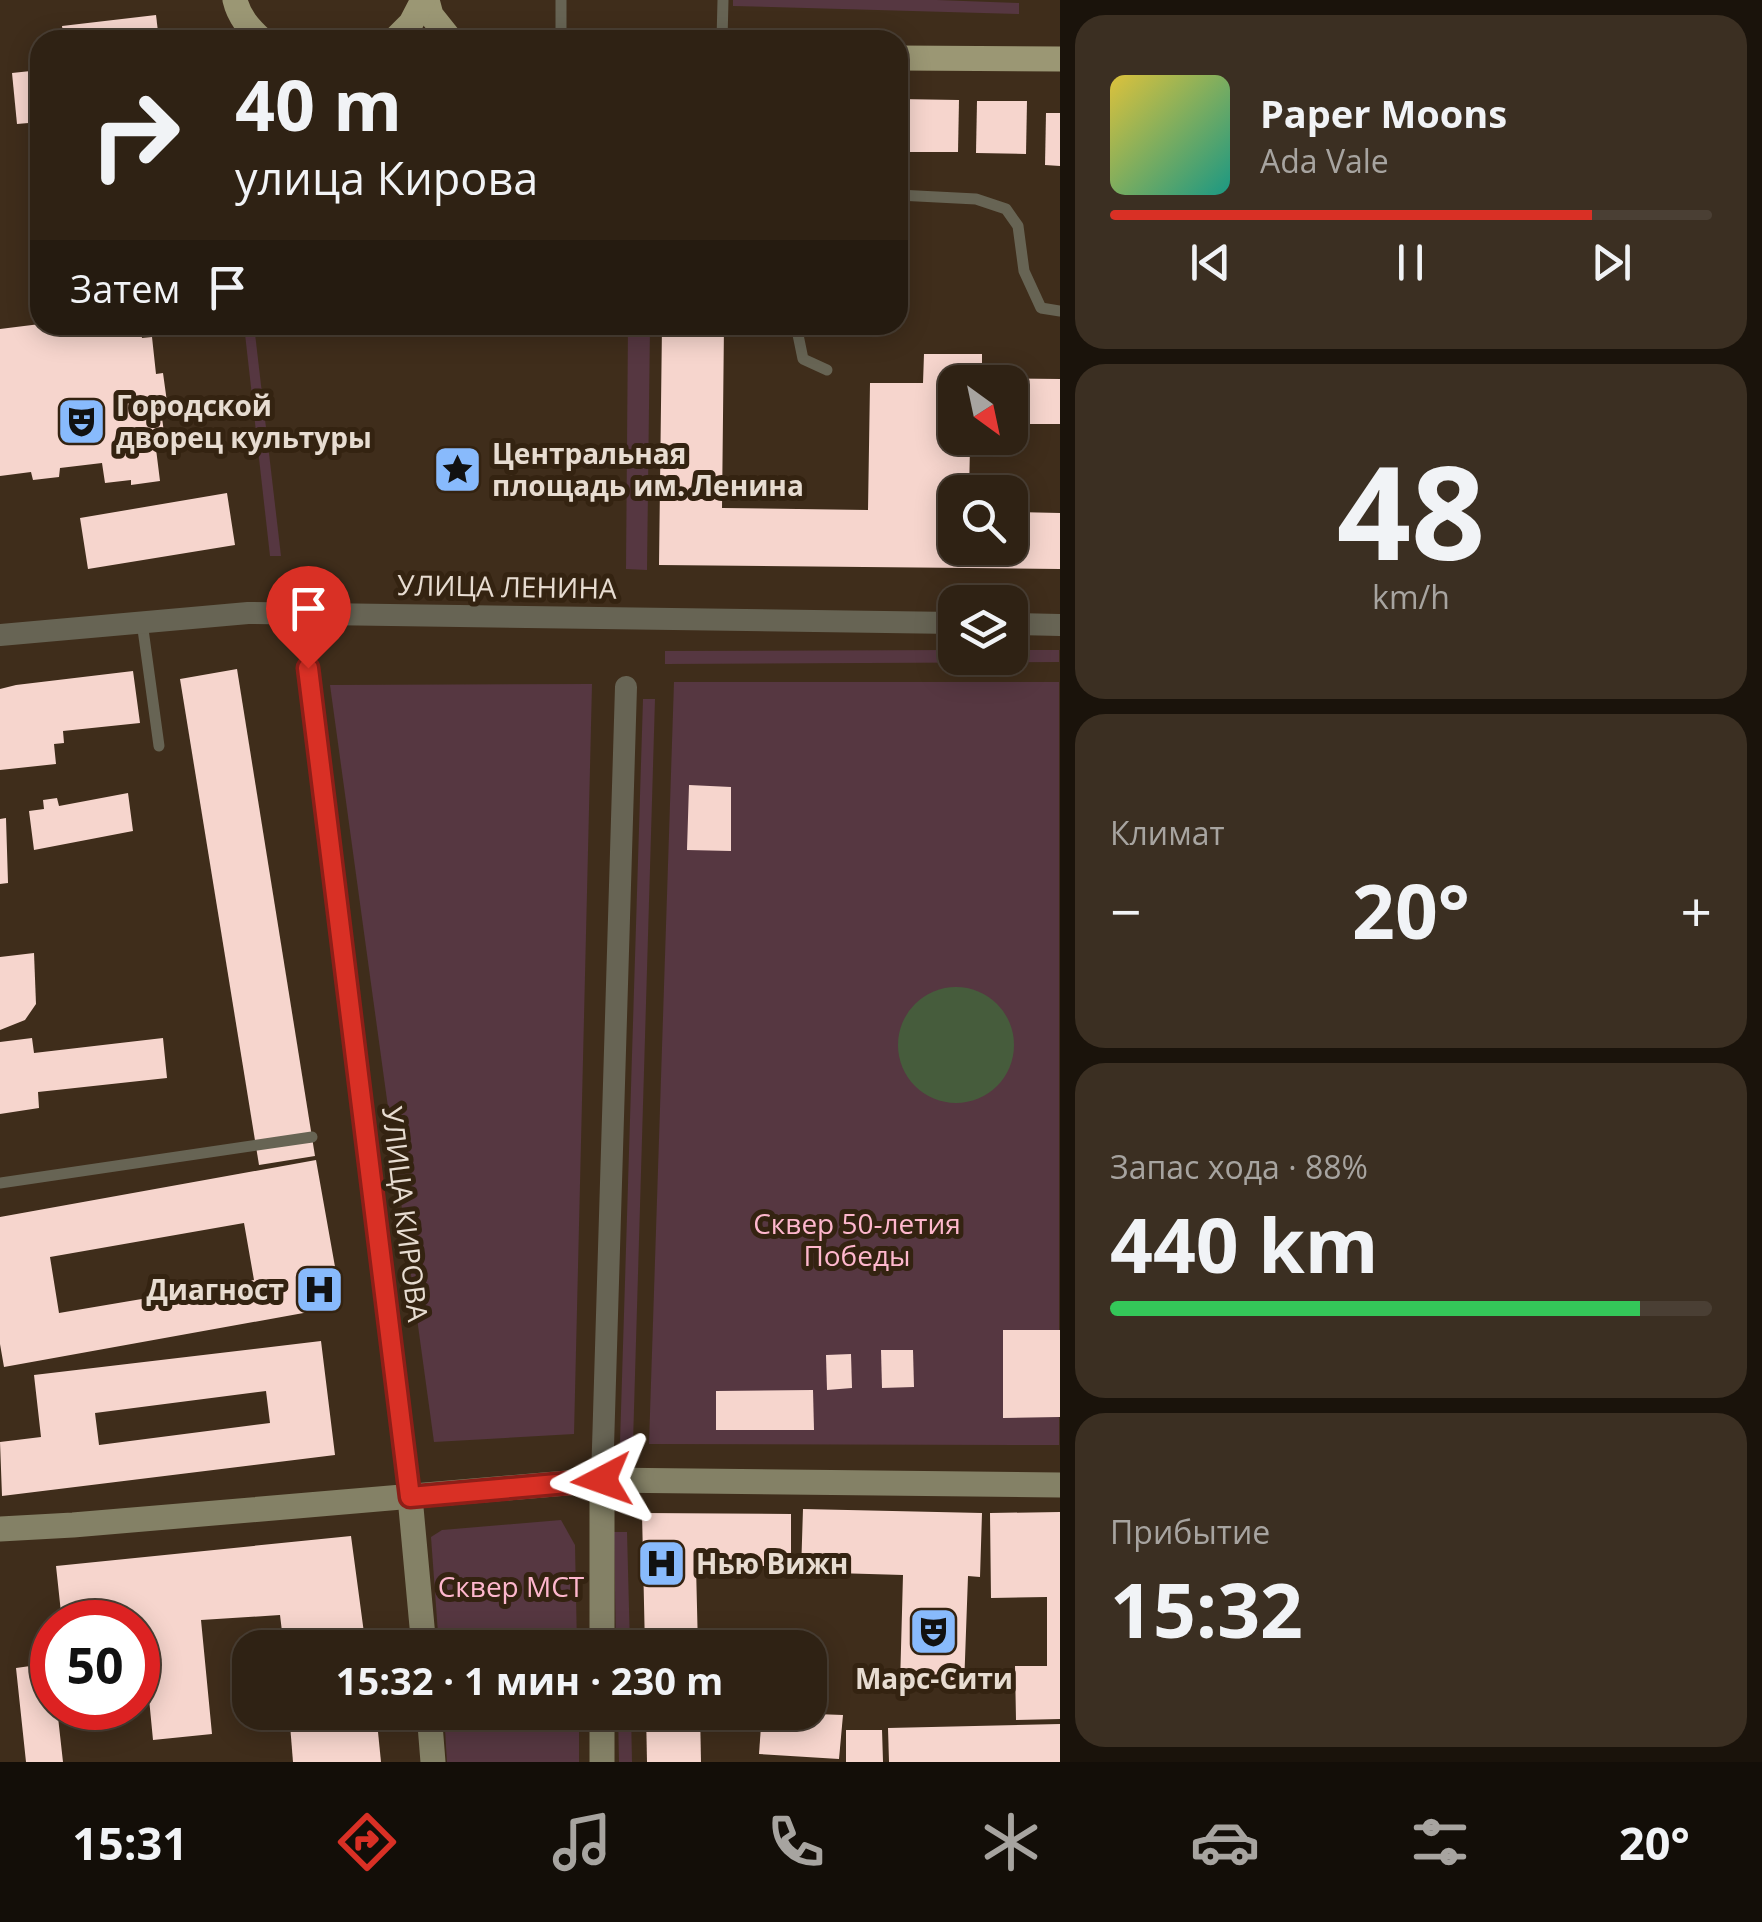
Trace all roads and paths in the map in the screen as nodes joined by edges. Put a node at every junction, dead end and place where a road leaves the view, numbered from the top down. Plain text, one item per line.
1 (235, 0) edge
2 (425, 0) edge
3 (562, 0) edge
4 (723, 0) edge
5 (252, 30) edge
6 (404, 30) edge
7 (444, 30) edge
8 (561, 30) edge
9 (722, 30) edge
10 (908, 58) edge
11 (1060, 58) edge
12 (908, 196) edge
13 (1060, 311) edge
14 (798, 335) edge
15 (828, 370) dead end
16 (142, 622) junction
17 (938, 623) edge
18 (1028, 624) edge
19 (1060, 625) edge
20 (0, 635) edge
21 (308, 668) dead end
22 (626, 687) dead end
23 (159, 746) dead end
24 (312, 1136) dead end
25 (0, 1183) edge
26 (602, 1480) junction
27 (1060, 1485) edge
28 (410, 1497) junction
29 (0, 1529) edge
30 (422, 1630) edge
31 (602, 1630) edge
32 (431, 1730) edge
33 (602, 1730) edge
34 (434, 1762) edge
35 (602, 1762) edge

1 - 5 main road
2 - 6 main road
2 - 7 main road
3 - 8 lane
4 - 9 lane
10 - 11 main road
12 - 13 lane
14 - 15 lane
16 - 17 street, УЛИЦА ЛЕНИНА
16 - 20 street, УЛИЦА ЛЕНИНА
16 - 23 lane
18 - 19 street
21 - 28 street, УЛИЦА КИРОВА
22 - 26 street
24 - 25 lane
26 - 27 main road
26 - 28 main road
26 - 31 main road
28 - 29 main road
28 - 30 main road, УЛИЦА КИРОВА
32 - 34 main road
33 - 35 main road

